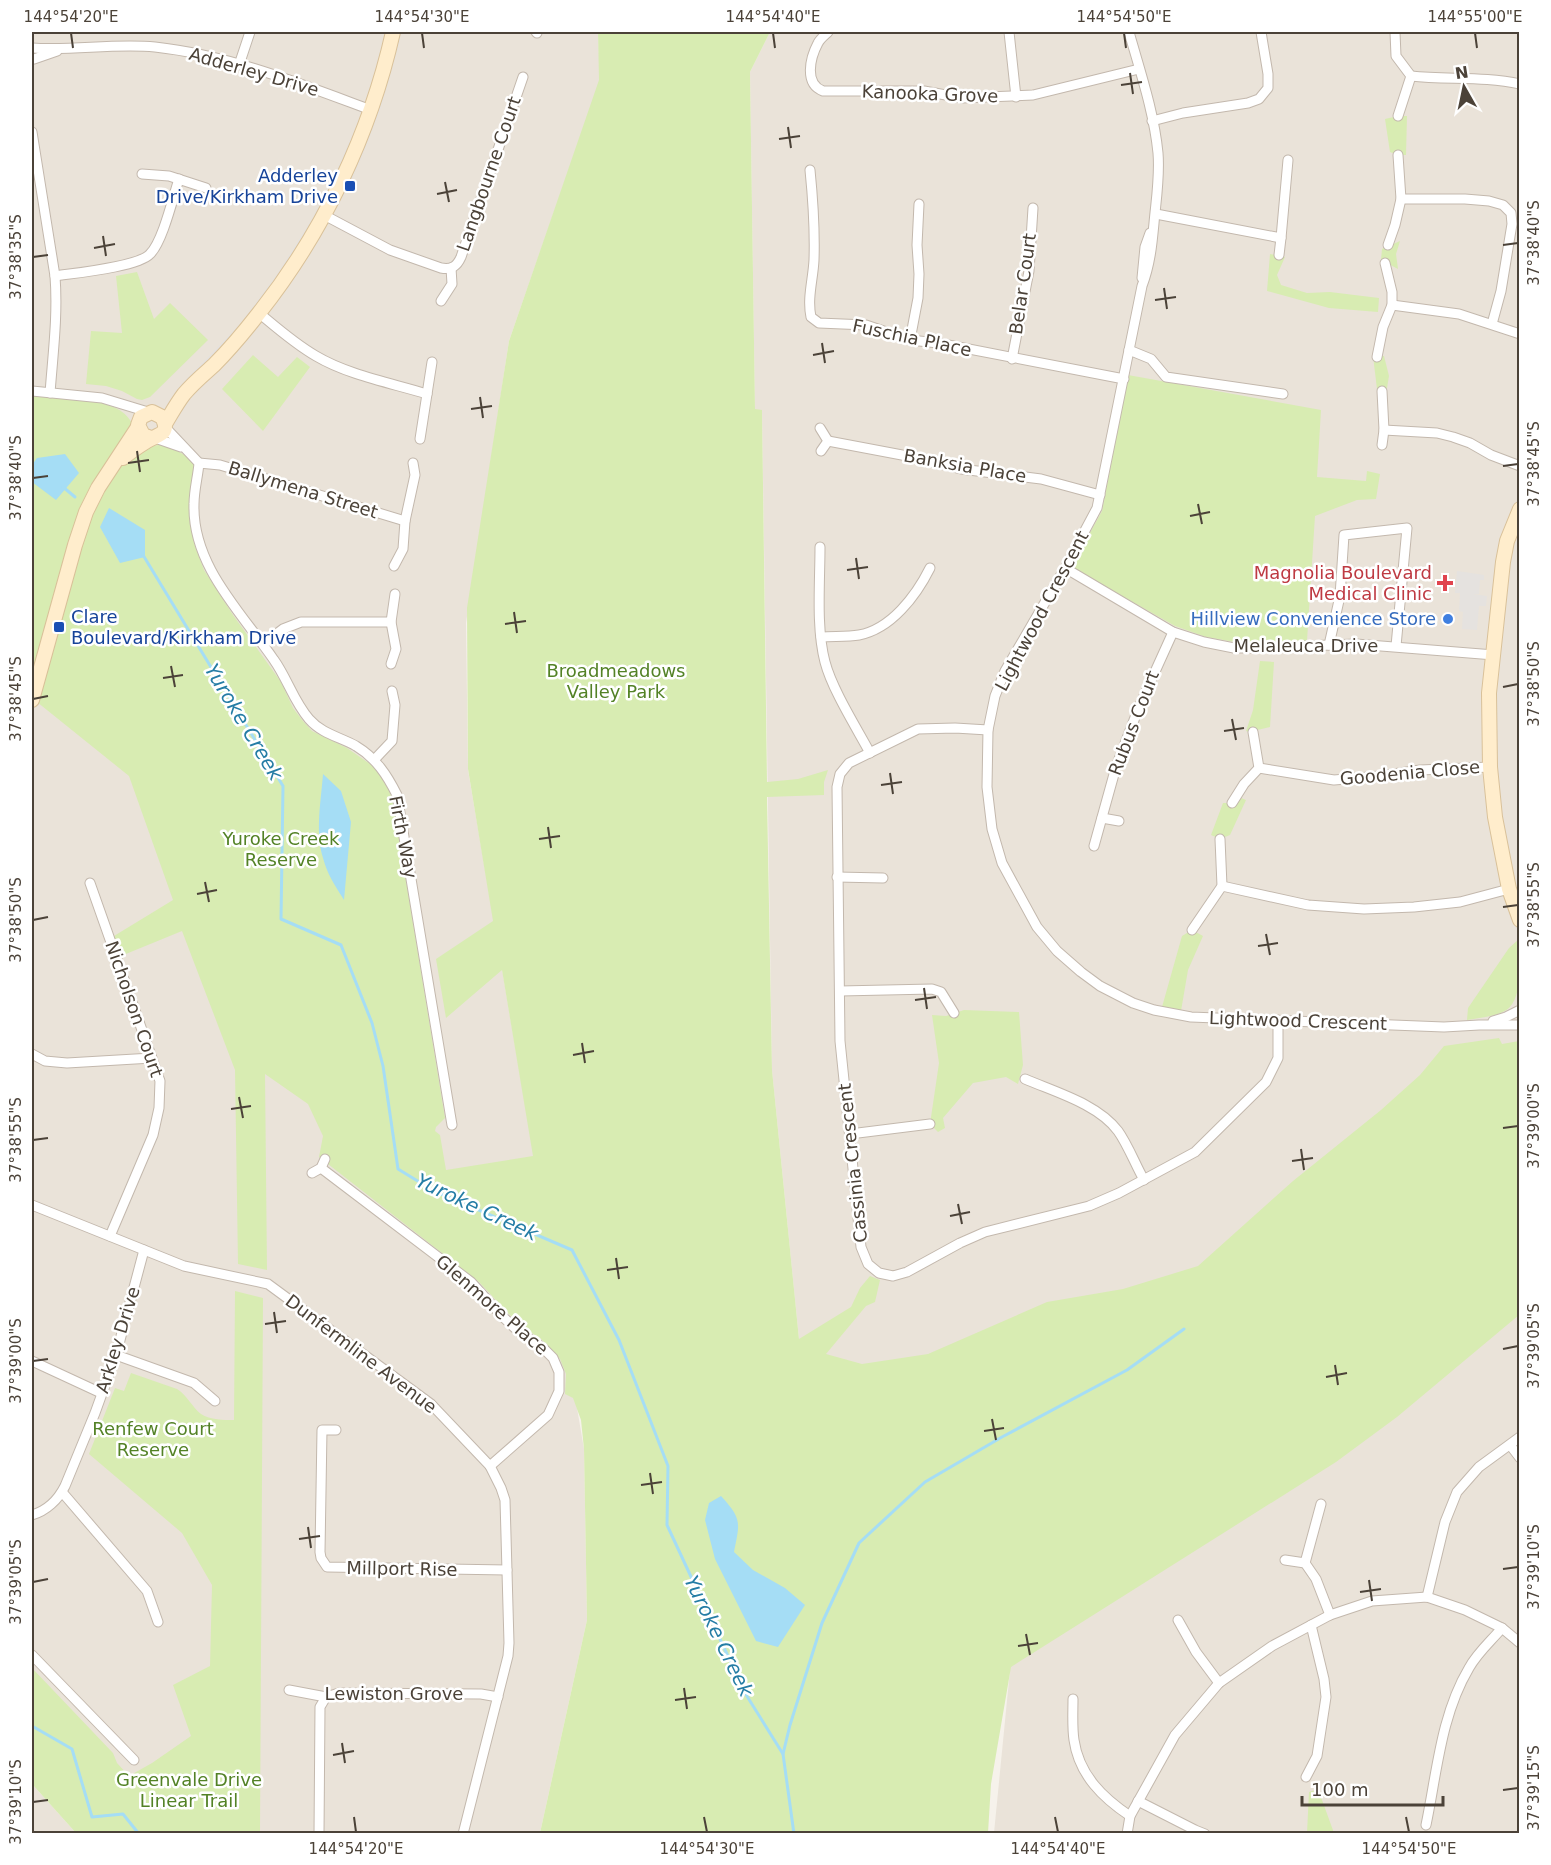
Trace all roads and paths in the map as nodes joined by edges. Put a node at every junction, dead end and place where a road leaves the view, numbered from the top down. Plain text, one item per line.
1 (250, 32) edge
2 (393, 32) edge
3 (828, 32) edge
4 (1009, 32) edge
5 (1129, 32) edge
6 (1261, 32) edge
7 (1395, 32) edge
8 (32, 48) edge
9 (62, 49) junction
10 (33, 62) edge
11 (240, 64) junction
12 (1139, 69) junction
13 (1411, 76) junction
14 (523, 77) dead end
15 (1520, 84) edge
16 (1016, 97) junction
17 (371, 110) junction
18 (1398, 116) dead end
19 (1152, 121) junction
20 (32, 132) edge
21 (1398, 155) dead end
22 (1288, 160) dead end
23 (810, 170) dead end
24 (142, 174) dead end
25 (179, 179) junction
26 (206, 188) dead end
27 (1401, 200) junction
28 (919, 204) dead end
29 (1033, 208) dead end
30 (324, 215) junction
31 (1155, 217) junction
32 (1281, 238) junction
33 (1388, 245) dead end
34 (1279, 255) dead end
35 (1385, 263) dead end
36 (451, 268) junction
37 (55, 276) junction
38 (441, 301) dead end
39 (1392, 305) junction
40 (259, 313) junction
41 (1492, 324) junction
42 (1520, 334) edge
43 (910, 340) junction
44 (1129, 350) junction
45 (1377, 357) dead end
46 (1012, 359) junction
47 (432, 362) dead end
48 (1124, 379) junction
49 (32, 391) edge
50 (1382, 391) dead end
51 (50, 393) junction
52 (184, 393) junction
53 (427, 394) junction
54 (1283, 394) dead end
55 (122, 405) junction
56 (150, 412) junction
57 (138, 426) junction
58 (165, 426) junction
59 (820, 428) dead end
60 (1384, 430) junction
61 (153, 438) junction
62 (420, 439) dead end
63 (828, 441) junction
64 (1382, 445) dead end
65 (184, 448) junction
66 (821, 451) dead end
67 (116, 463) junction
68 (199, 463) junction
69 (413, 463) dead end
70 (1520, 466) edge
71 (1100, 495) junction
72 (1520, 509) edge
73 (405, 521) junction
74 (820, 547) dead end
75 (394, 566) dead end
76 (930, 568) dead end
77 (1065, 568) junction
78 (395, 594) dead end
79 (391, 622) junction
80 (1173, 632) junction
81 (821, 637) junction
82 (263, 644) junction
83 (1329, 645) junction
84 (1396, 646) junction
85 (1494, 655) junction
86 (391, 664) dead end
87 (392, 691) dead end
88 (32, 700) edge
89 (988, 730) junction
90 (1253, 732) dead end
91 (870, 753) junction
92 (374, 760) junction
93 (1490, 767) junction
94 (1259, 768) junction
95 (1233, 803) dead end
96 (1102, 818) junction
97 (1119, 821) dead end
98 (1220, 839) dead end
99 (1094, 846) dead end
100 (837, 877) junction
101 (883, 878) dead end
102 (90, 883) dead end
103 (1222, 885) junction
104 (1509, 889) junction
105 (1520, 920) edge
106 (1192, 930) dead end
107 (840, 991) junction
108 (1520, 1010) edge
109 (954, 1012) dead end
110 (1278, 1020) junction
111 (1479, 1025) junction
112 (1520, 1025) edge
113 (32, 1054) edge
114 (152, 1058) junction
115 (1025, 1079) dead end
116 (930, 1124) dead end
117 (452, 1125) dead end
118 (850, 1134) junction
119 (312, 1173) dead end
120 (1144, 1180) junction
121 (32, 1205) edge
122 (110, 1236) junction
123 (144, 1250) junction
124 (116, 1354) junction
125 (32, 1361) edge
126 (101, 1393) junction
127 (215, 1401) dead end
128 (336, 1430) dead end
129 (1520, 1437) edge
130 (1510, 1445) junction
131 (1520, 1458) edge
132 (490, 1466) junction
133 (62, 1492) junction
134 (1321, 1504) dead end
135 (32, 1515) edge
136 (1285, 1560) dead end
137 (1305, 1563) junction
138 (507, 1570) junction
139 (1427, 1597) junction
140 (1330, 1615) junction
141 (1178, 1620) dead end
142 (158, 1622) dead end
143 (1311, 1625) junction
144 (1502, 1628) junction
145 (1520, 1643) edge
146 (32, 1655) edge
147 (1219, 1683) junction
148 (289, 1690) dead end
149 (326, 1697) junction
150 (498, 1697) junction
151 (1073, 1699) dead end
152 (134, 1760) dead end
153 (1306, 1777) dead end
154 (1138, 1801) junction
155 (1130, 1816) junction
156 (1426, 1825) dead end
157 (319, 1833) edge
158 (464, 1833) edge
159 (1127, 1833) edge
160 (1205, 1833) edge

1 - 11 street
2 - 17 street
3 - 16 street, Kanooka Grove
4 - 16 street
5 - 12 street, Lightwood Crescent
6 - 19 street
7 - 13 street
8 - 9 street, Adderley Drive
8 - 10 street
9 - 10 street, Adderley Drive
9 - 11 street, Adderley Drive
11 - 17 street, Adderley Drive
12 - 16 street, Kanooka Grove
12 - 19 street, Lightwood Crescent
13 - 15 street
13 - 18 street
14 - 36 street, Langbourne Court
17 - 30 street
19 - 31 street, Lightwood Crescent
20 - 37 street
21 - 27 street
22 - 32 street
23 - 43 street, Fuschia Place
24 - 25 street
25 - 26 street
25 - 37 street
27 - 33 street
27 - 41 street
28 - 43 street
29 - 46 street, Belar Court
30 - 36 street, Langbourne Court
30 - 40 street
31 - 32 street
31 - 44 street, Lightwood Crescent
32 - 34 street
35 - 39 street
36 - 38 street, Langbourne Court
37 - 51 street
39 - 41 street
39 - 45 street
40 - 52 street
40 - 53 street
41 - 42 street
43 - 46 street, Fuschia Place
44 - 48 street, Lightwood Crescent
44 - 54 street
46 - 48 street, Fuschia Place
47 - 53 street
48 - 71 street, Lightwood Crescent
49 - 51 street
50 - 60 street
51 - 55 street
52 - 56 street
52 - 58 street
53 - 62 street
55 - 56 street
55 - 57 street
56 - 57 street
56 - 58 street
57 - 61 street
57 - 67 street
58 - 61 street
58 - 65 street
59 - 63 street
60 - 64 street
60 - 70 street
61 - 65 street
61 - 67 street
63 - 66 street
63 - 71 street, Banksia Place
65 - 68 street
67 - 88 street
68 - 73 street, Ballymena Street
68 - 82 street, Firth Way
69 - 73 street
71 - 77 street, Lightwood Crescent
72 - 85 street
73 - 75 street
74 - 81 street
76 - 81 street
77 - 80 street, Melaleuca Drive
77 - 89 street, Lightwood Crescent
78 - 79 street
79 - 82 street
79 - 86 street
80 - 83 street, Melaleuca Drive
80 - 96 street, Rubus Court
81 - 91 street
82 - 92 street, Firth Way
83 - 84 street, Melaleuca Drive
83 - 84 street
84 - 85 street, Melaleuca Drive
85 - 93 street
87 - 92 street
89 - 91 street, Cassinia Crescent
89 - 110 street, Lightwood Crescent
90 - 94 street
91 - 100 street, Cassinia Crescent
92 - 117 street, Firth Way
93 - 94 street, Goodenia Close
93 - 104 street
94 - 95 street
96 - 97 street
96 - 99 street, Rubus Court
98 - 103 street
100 - 101 street
100 - 107 street, Cassinia Crescent
102 - 114 street, Nicholson Court
103 - 104 street
103 - 106 street
104 - 105 street
107 - 109 street
107 - 118 street, Cassinia Crescent
108 - 111 street, Lightwood Crescent
110 - 111 street, Lightwood Crescent
110 - 120 street, Cassinia Crescent
111 - 112 street, Lightwood Crescent
113 - 114 street
114 - 122 street, Nicholson Court
115 - 120 street
116 - 118 street
118 - 120 street, Cassinia Crescent
119 - 132 street, Glenmore Place
121 - 122 street, Dunfermline Avenue
122 - 123 street, Dunfermline Avenue
123 - 124 street, Arkley Drive
123 - 132 street, Dunfermline Avenue
124 - 126 street, Arkley Drive
124 - 127 street
125 - 126 street
126 - 133 street, Arkley Drive
128 - 138 street, Millport Rise
129 - 130 street
130 - 131 street
130 - 139 street
132 - 138 street, Dunfermline Avenue
133 - 135 street, Arkley Drive
133 - 142 street
134 - 137 street
136 - 137 street
137 - 140 street
138 - 150 street, Dunfermline Avenue
139 - 140 street
139 - 144 street
140 - 143 street
141 - 147 street
143 - 147 street
143 - 153 street
144 - 145 street
144 - 156 street
146 - 152 street
147 - 154 street
148 - 149 street, Lewiston Grove
149 - 150 street, Lewiston Grove
149 - 157 street
150 - 158 street, Dunfermline Avenue
151 - 155 street
154 - 155 street
154 - 160 street
155 - 159 street

